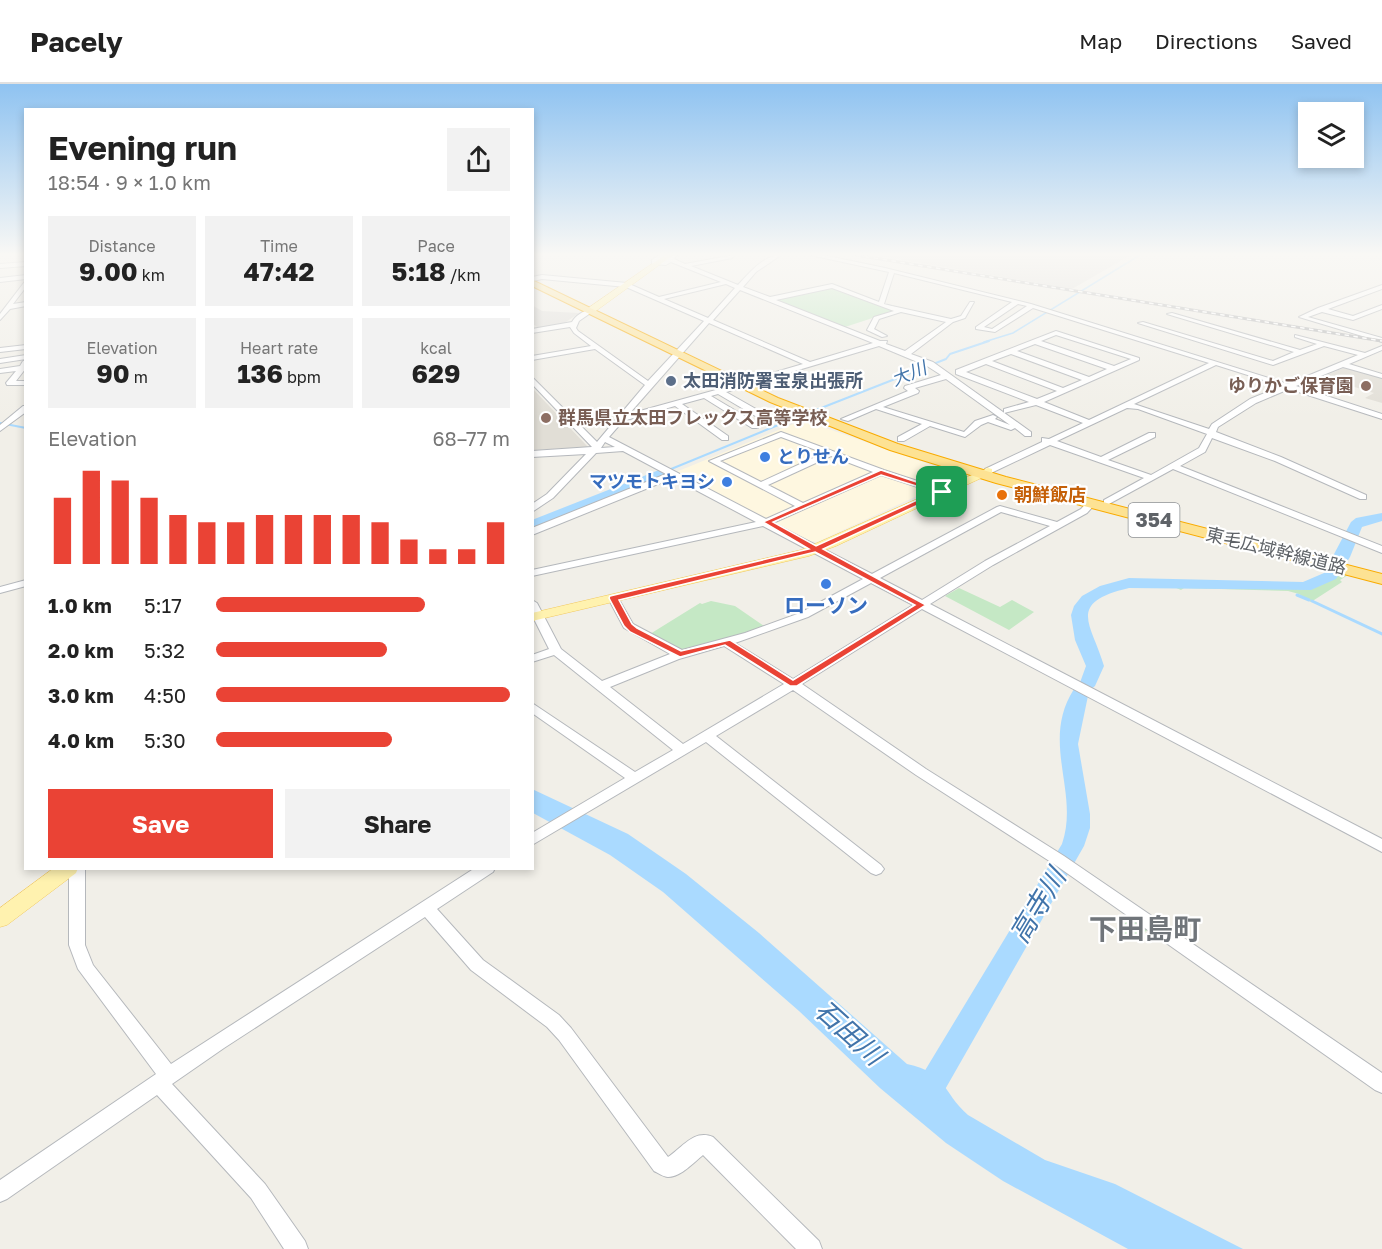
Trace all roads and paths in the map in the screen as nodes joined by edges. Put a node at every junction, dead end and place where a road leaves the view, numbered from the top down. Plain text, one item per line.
1 (592, 309) joint
2 (687, 309) edge
3 (718, 309) edge
4 (797, 309) edge
5 (895, 309) edge
6 (968, 309) edge
7 (1006, 309) edge
8 (1027, 309) edge
9 (1043, 309) edge
10 (1320, 309) edge
11 (1321, 309) edge
12 (1376, 309) edge
13 (899, 311) junction
14 (1369, 312) junction
15 (1170, 314) dead end
16 (1382, 315) edge
17 (709, 319) junction
18 (951, 321) junction
19 (1141, 323) dead end
20 (574, 324) junction
21 (534, 331) edge
22 (1113, 331) junction
23 (1103, 334) dead end
24 (1296, 336) dead end
25 (1092, 338) dead end
26 (1382, 340) edge
27 (1033, 341) junction
28 (1081, 341) junction
29 (882, 343) junction
30 (1324, 343) junction
31 (596, 346) junction
32 (24, 347) edge
33 (1382, 348) edge
34 (0, 350) edge
35 (1010, 351) junction
36 (679, 352) junction
37 (1300, 352) junction
38 (907, 353) junction
39 (1365, 355) junction
40 (24, 357) edge
41 (534, 358) edge
42 (0, 361) edge
43 (985, 361) junction
44 (1214, 363) junction
45 (811, 364) junction
46 (1342, 364) junction
47 (23, 365) edge
48 (1114, 369) junction
49 (0, 371) edge
50 (631, 372) junction
51 (658, 375) junction
52 (946, 376) junction
53 (1382, 376) edge
54 (1090, 380) junction
55 (11, 381) junction
56 (534, 381) edge
57 (0, 382) edge
58 (24, 383) edge
59 (745, 384) junction
60 (649, 385) junction
61 (1288, 387) junction
62 (1064, 391) junction
63 (721, 392) junction
64 (706, 396) junction
65 (1036, 402) junction
66 (677, 404) junction
67 (1125, 405) junction
68 (876, 407) junction
69 (24, 410) edge
70 (1003, 413) junction
71 (760, 415) dead end
72 (1382, 417) edge
73 (620, 419) junction
74 (845, 419) dead end
75 (987, 420) junction
76 (24, 422) edge
77 (1088, 422) junction
78 (928, 424) junction
79 (4, 425) edge
80 (755, 426) dead end
81 (1028, 434) junction
82 (1212, 434) junction
83 (1152, 435) dead end
84 (604, 438) junction
85 (725, 438) dead end
86 (901, 439) dead end
87 (1049, 441) junction
88 (595, 448) junction
89 (624, 449) junction
90 (831, 453) junction
91 (534, 454) edge
92 (1101, 460) junction
93 (1173, 466) junction
94 (881, 472) junction
95 (984, 472) junction
96 (674, 474) junction
97 (1149, 477) junction
98 (761, 485) junction
99 (942, 492) junction
100 (1363, 497) dead end
101 (1107, 502) junction
102 (1091, 503) junction
103 (804, 507) junction
104 (534, 508) edge
105 (767, 522) junction
106 (1058, 525) junction
107 (534, 531) edge
108 (816, 549) junction
109 (1382, 550) edge
110 (1329, 562) junction
111 (1347, 567) junction
112 (534, 573) edge
113 (1382, 573) edge
114 (871, 578) junction
115 (1382, 579) edge
116 (24, 584) edge
117 (0, 590) edge
118 (614, 598) junction
119 (922, 605) junction
120 (535, 616) edge
121 (726, 642) junction
122 (556, 651) junction
123 (680, 654) junction
124 (534, 658) edge
125 (793, 684) junction
126 (601, 686) junction
127 (534, 708) edge
128 (706, 735) junction
129 (682, 750) junction
130 (634, 778) junction
131 (537, 837) edge
132 (1382, 846) edge
133 (876, 869) dead end
134 (66, 870) edge
135 (77, 870) edge
136 (485, 870) edge
137 (427, 909) junction
138 (0, 919) edge
139 (163, 1079) junction
140 (1382, 1084) edge
141 (0, 1192) edge
142 (297, 1249) edge
143 (811, 1249) edge

1 - 20 street
1 - 36 highway, 東毛広域幹線道路 / 354
2 - 17 street
3 - 17 street
4 - 29 street
5 - 13 street
6 - 18 street
7 - 8 street
9 - 22 street
10 - 26 street
11 - 14 street
12 - 14 street
13 - 18 street
13 - 29 street
14 - 16 street
15 - 37 street
17 - 36 street
17 - 45 street
18 - 38 street
19 - 37 street
20 - 21 street
20 - 31 street
22 - 23 street
22 - 44 street
24 - 30 street
25 - 28 street
27 - 28 street
27 - 35 street
27 - 48 street
28 - 48 street
29 - 38 street
29 - 45 street
30 - 37 street
30 - 39 street
31 - 41 street
31 - 50 street
32 - 34 street
33 - 39 street
35 - 43 street
35 - 54 street
36 - 51 street
36 - 59 highway, 東毛広域幹線道路 / 354
38 - 52 street
39 - 46 street
40 - 42 street
43 - 62 street
43 - 65 street
44 - 61 street
44 - 67 street
45 - 59 street
46 - 53 street
46 - 61 street
47 - 49 street
47 - 55 street
48 - 54 street
50 - 51 street
50 - 60 street
51 - 60 street
52 - 68 street
52 - 70 street
54 - 62 street
55 - 57 street
55 - 58 street
56 - 88 street
59 - 63 street
59 - 95 highway, 東毛広域幹線道路 / 354
60 - 73 street
61 - 72 street
61 - 82 street
62 - 65 street
63 - 64 street
63 - 71 street
64 - 66 street
64 - 80 street
65 - 70 street
65 - 77 street
66 - 73 street
66 - 85 street
67 - 77 street
67 - 82 street
68 - 74 street
68 - 78 street
69 - 79 street
70 - 75 street
70 - 81 street
73 - 84 street
75 - 78 street
75 - 81 street
76 - 79 street
77 - 87 street
78 - 86 street
81 - 87 street
82 - 93 street
82 - 100 street
83 - 92 street
84 - 88 street
84 - 89 street
87 - 92 street
87 - 95 street
88 - 89 street
88 - 91 street
88 - 104 street
89 - 96 street
90 - 94 street
90 - 98 street
90 - 98 street
92 - 97 street
93 - 97 street
93 - 109 street
94 - 99 street
94 - 103 street
95 - 99 main road
95 - 101 highway, 東毛広域幹線道路 / 354
95 - 102 highway, 東毛広域幹線道路 / 354
96 - 105 street
96 - 107 street
97 - 101 street
98 - 103 street
99 - 108 main road
101 - 110 highway, 東毛広域幹線道路 / 354
102 - 106 street
102 - 110 highway, 東毛広域幹線道路 / 354
103 - 105 street
105 - 108 street
105 - 112 street
106 - 114 street
106 - 119 street
108 - 114 street
108 - 118 main road
110 - 111 highway, 東毛広域幹線道路 / 354
111 - 113 highway, 東毛広域幹線道路 / 354
111 - 115 highway, 東毛広域幹線道路 / 354
114 - 119 street
114 - 121 street
116 - 117 street
118 - 120 main road
118 - 123 street
119 - 125 street
119 - 132 street
120 - 122 street
121 - 123 street
121 - 125 street
122 - 124 street
122 - 126 street
123 - 126 street
125 - 128 street
125 - 140 street
126 - 129 street
127 - 130 street
128 - 129 street
128 - 133 street
129 - 130 street
130 - 131 street
134 - 138 main road
135 - 139 street
136 - 137 street
137 - 139 street
137 - 143 street
139 - 141 street
139 - 142 street

